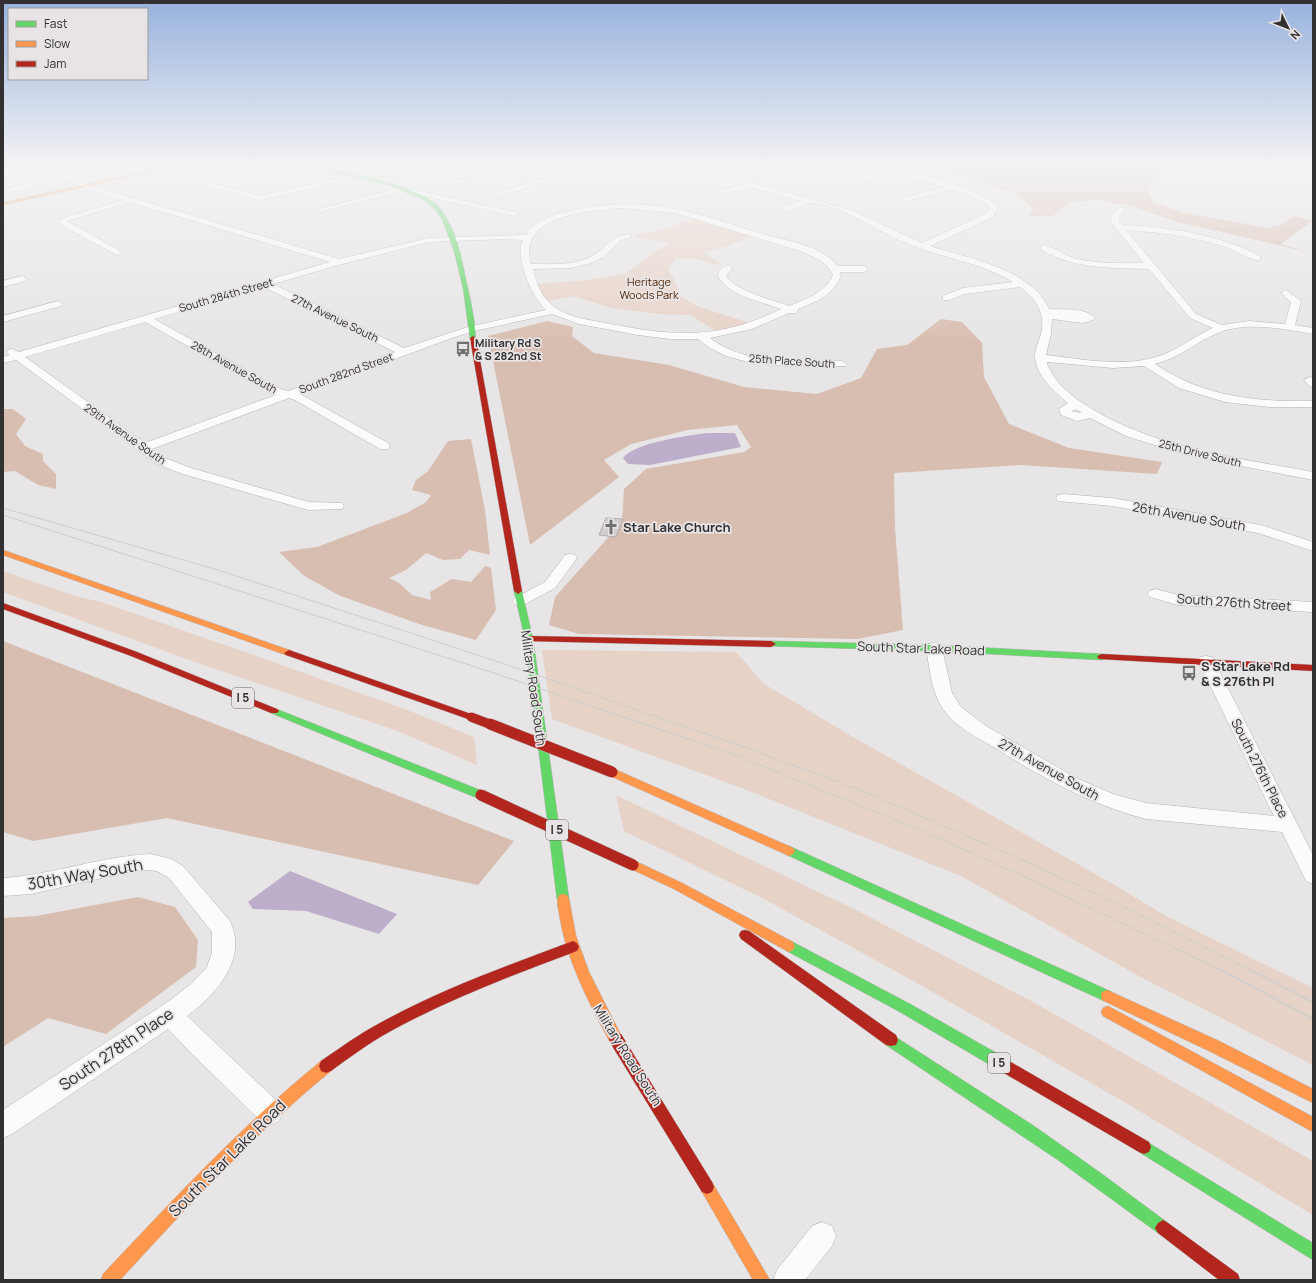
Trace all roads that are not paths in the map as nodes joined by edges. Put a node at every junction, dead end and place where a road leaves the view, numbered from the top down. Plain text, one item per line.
1 (65, 223) edge
2 (207, 223) edge
3 (446, 223) edge
4 (545, 223) edge
5 (717, 223) edge
6 (873, 223) edge
7 (974, 223) edge
8 (1116, 223) edge
9 (878, 225) junction
10 (1118, 227) junction
11 (860, 228) dead end
12 (628, 236) dead end
13 (451, 238) junction
14 (528, 238) junction
15 (923, 246) junction
16 (1044, 248) dead end
17 (118, 252) dead end
18 (1257, 258) dead end
19 (339, 262) junction
20 (1149, 266) junction
21 (528, 267) junction
22 (728, 268) dead end
23 (835, 269) junction
24 (864, 269) dead end
25 (22, 279) dead end
26 (3, 284) edge
27 (266, 284) junction
28 (1022, 284) junction
29 (1286, 293) dead end
30 (946, 298) dead end
31 (58, 304) dead end
32 (789, 309) junction
33 (554, 311) junction
34 (804, 315) dead end
35 (3, 319) edge
36 (147, 319) junction
37 (1289, 327) junction
38 (1221, 328) junction
39 (472, 329) junction
40 (1313, 331) edge
41 (700, 336) junction
42 (3, 349) edge
43 (403, 352) junction
44 (19, 356) junction
45 (1040, 358) junction
46 (3, 360) edge
47 (1145, 362) junction
48 (842, 364) dead end
49 (288, 395) junction
50 (1313, 404) edge
51 (384, 446) dead end
52 (143, 448) junction
53 (1313, 476) edge
54 (1063, 498) dead end
55 (337, 506) dead end
56 (1313, 547) edge
57 (3, 552) edge
58 (570, 558) dead end
59 (1155, 594) dead end
60 (520, 601) junction
61 (3, 606) edge
62 (1313, 607) edge
63 (529, 639) junction
64 (934, 648) junction
65 (1206, 662) junction
66 (1313, 668) edge
67 (1288, 825) junction
68 (1313, 875) edge
69 (678, 886) junction
70 (3, 887) edge
71 (961, 930) junction
72 (573, 947) junction
73 (220, 963) joint
74 (1058, 984) dead end
75 (1099, 1007) dead end
76 (170, 1014) junction
77 (1313, 1096) edge
78 (270, 1112) junction
79 (3, 1125) edge
80 (1313, 1126) edge
81 (822, 1236) dead end
82 (1313, 1252) edge
83 (109, 1280) edge
84 (762, 1280) edge
85 (787, 1280) edge
86 (1232, 1280) edge

1 - 17 street
2 - 19 street
3 - 13 main road, Military Road South
4 - 14 street
5 - 23 street
6 - 9 street
7 - 15 street
8 - 10 street
9 - 11 street
9 - 15 street
10 - 18 street
10 - 20 street
12 - 21 street
13 - 14 street, South 284th Street
13 - 19 street, South 284th Street
13 - 39 main road, Military Road South
14 - 21 street
15 - 28 street
16 - 20 street
19 - 27 street, South 284th Street
20 - 38 street
21 - 33 street
22 - 32 street
23 - 24 street
23 - 32 street
25 - 26 street
27 - 36 street, South 284th Street
27 - 43 street, 27th Avenue South
28 - 30 street
28 - 45 street
29 - 37 street
31 - 35 street
32 - 34 street
32 - 41 street
33 - 39 street, South 282nd Street
33 - 41 street
36 - 44 street, South 284th Street
36 - 49 street, 28th Avenue South
37 - 38 street
37 - 40 street
38 - 47 street
39 - 43 street, South 282nd Street
39 - 60 main road, Military Road South
41 - 48 street, 25th Place South
42 - 44 street, 29th Avenue South
43 - 49 street, South 282nd Street
44 - 46 street, South 284th Street
44 - 52 street, 29th Avenue South
45 - 47 street
45 - 53 street, 25th Drive South
47 - 50 street
49 - 51 street, 28th Avenue South
49 - 52 street, South 282nd Street
52 - 55 street, 29th Avenue South
54 - 56 street, 26th Avenue South
57 - 71 main road, bridge
58 - 60 street
59 - 62 street, South 276th Street
60 - 63 main road, Military Road South
61 - 69 main road, I 5, bridge
63 - 64 main road, South Star Lake Road
63 - 72 main road, Military Road South
64 - 65 main road, South Star Lake Road
64 - 67 street, 27th Avenue South
65 - 66 main road, South Star Lake Road
65 - 67 street, South 276th Place
67 - 68 street, South 276th Place
69 - 82 main road, I 5
69 - 86 main road
70 - 73 street, 30th Way South
71 - 74 main road
71 - 77 main road
72 - 78 main road, South Star Lake Road
72 - 84 main road, Military Road South
73 - 76 street, South 278th Place
75 - 80 main road
76 - 78 street
76 - 79 street, South 278th Place
78 - 83 main road, South Star Lake Road
81 - 85 street

